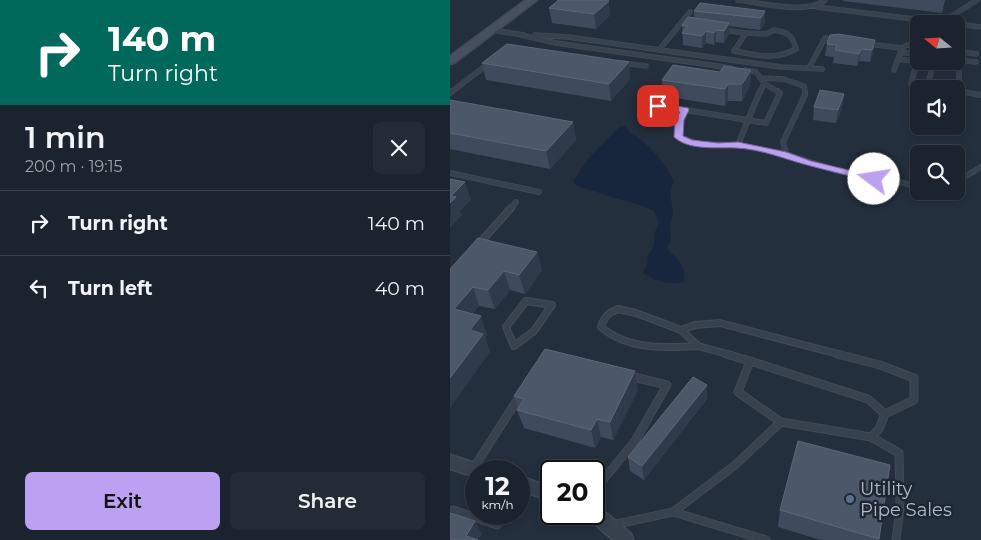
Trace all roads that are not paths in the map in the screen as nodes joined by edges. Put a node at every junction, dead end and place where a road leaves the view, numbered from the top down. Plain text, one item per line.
1 (518, 0) edge
2 (532, 0) edge
3 (738, 0) edge
4 (825, 0) edge
5 (977, 0) edge
6 (817, 7) junction
7 (690, 12) dead end
8 (954, 15) edge
9 (910, 18) edge
10 (681, 24) junction
11 (690, 25) edge
12 (965, 25) edge
13 (981, 27) edge
14 (718, 29) edge
15 (491, 30) junction
16 (746, 33) junction
17 (521, 34) junction
18 (844, 41) edge
19 (863, 43) edge
20 (910, 46) edge
21 (450, 50) edge
22 (659, 50) junction
23 (901, 50) junction
24 (910, 52) edge
25 (965, 52) edge
26 (976, 54) dead end
27 (898, 59) junction
28 (450, 61) edge
29 (910, 61) edge
30 (965, 61) edge
31 (490, 62) edge
32 (617, 62) edge
33 (976, 62) dead end
34 (646, 66) dead end
35 (808, 68) junction
36 (822, 69) dead end
37 (894, 70) dead end
38 (959, 70) edge
39 (760, 78) junction
40 (764, 83) junction
41 (450, 93) edge
42 (981, 95) edge
43 (658, 106) dead end
44 (685, 110) junction
45 (748, 120) junction
46 (738, 145) junction
47 (786, 154) junction
48 (981, 167) edge
49 (450, 173) edge
50 (965, 177) edge
51 (910, 184) edge
52 (540, 192) dead end
53 (516, 202) dead end
54 (471, 253) edge
55 (681, 330) junction
56 (514, 346) joint
57 (698, 346) junction
58 (750, 362) junction
59 (620, 374) edge
60 (525, 388) edge
61 (885, 414) junction
62 (781, 422) junction
63 (871, 437) junction
64 (482, 460) edge
65 (450, 462) edge
66 (465, 467) edge
67 (605, 478) edge
68 (453, 510) dead end
69 (673, 512) junction
70 (465, 514) edge
71 (605, 522) edge
72 (610, 526) junction
73 (625, 540) edge
74 (766, 540) edge
75 (896, 540) edge

1 - 21 main road
2 - 15 main road
3 - 6 lane
4 - 6 lane
5 - 8 lane
6 - 9 lane
7 - 10 lane
10 - 11 lane
10 - 22 lane
12 - 13 lane
14 - 16 lane
15 - 17 lane
15 - 28 main road
16 - 16 lane
17 - 22 lane
17 - 39 lane
18 - 35 lane
19 - 23 lane
20 - 23 lane
22 - 35 lane
23 - 24 lane
23 - 27 lane
25 - 26 lane
27 - 29 lane
27 - 37 lane
30 - 33 lane
31 - 41 lane
32 - 34 lane
35 - 36 lane
38 - 42 lane
39 - 40 lane
39 - 47 lane
40 - 45 lane
40 - 45 lane
43 - 44 lane
44 - 45 lane
44 - 46 lane
45 - 46 lane
46 - 47 lane
47 - 51 lane
48 - 50 lane
49 - 52 lane
53 - 54 lane
55 - 57 lane
55 - 57 lane
55 - 61 lane
56 - 56 lane
57 - 58 lane
58 - 61 lane
58 - 62 lane
59 - 67 lane
60 - 64 lane
61 - 63 lane
62 - 63 lane
62 - 69 lane
63 - 75 lane
65 - 66 street
68 - 70 lane
69 - 72 lane
69 - 74 lane
71 - 72 street
72 - 73 street

